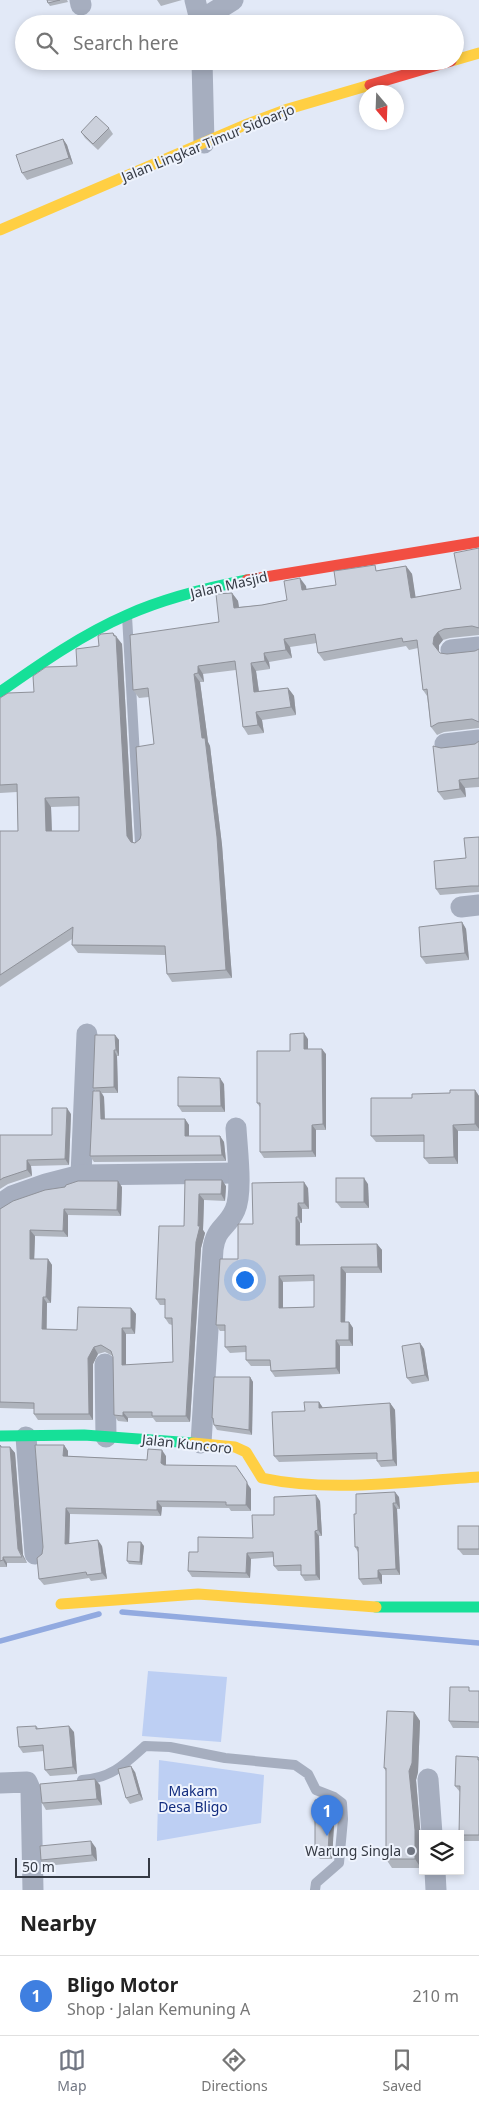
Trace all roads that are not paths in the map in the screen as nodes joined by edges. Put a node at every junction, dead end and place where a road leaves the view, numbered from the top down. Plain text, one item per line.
1 (233, 0) edge
2 (199, 14) edge
3 (479, 53) edge
4 (464, 57) edge
5 (202, 70) edge
6 (420, 70) edge
7 (204, 143) junction
8 (0, 230) edge
9 (479, 542) edge
10 (127, 615) junction
11 (479, 646) edge
12 (451, 650) dead end
13 (0, 692) edge
14 (479, 740) edge
15 (445, 744) dead end
16 (140, 844) edge
17 (87, 1034) dead end
18 (236, 1128) dead end
19 (237, 1173) junction
20 (81, 1175) junction
21 (0, 1204) edge
22 (105, 1364) dead end
23 (0, 1436) edge
24 (26, 1437) junction
25 (106, 1437) junction
26 (201, 1443) junction
27 (479, 1477) edge
28 (35, 1554) dead end
29 (61, 1604) dead end
30 (479, 1607) edge
31 (428, 1779) dead end
32 (67, 1782) edge
33 (0, 1783) edge
34 (432, 1830) edge
35 (316, 1886) edge
36 (33, 1890) edge

1 - 2 street
3 - 4 street
5 - 7 street
6 - 7 street, Jalan Lingkar Timur Sidoarjo
7 - 8 street, Jalan Lingkar Timur Sidoarjo
9 - 10 street, Jalan Masjid
10 - 13 street, Jalan Masjid
10 - 16 lane
11 - 12 street
14 - 15 street
17 - 20 street
18 - 19 street
19 - 20 street
19 - 26 street
20 - 21 street
22 - 25 street
23 - 24 street, Jalan Kuncoro
24 - 25 street, Jalan Kuncoro
24 - 28 street
25 - 26 street, Jalan Kuncoro
26 - 27 street, Jalan Kuncoro
29 - 30 street
31 - 34 street
32 - 35 lane
33 - 36 street

